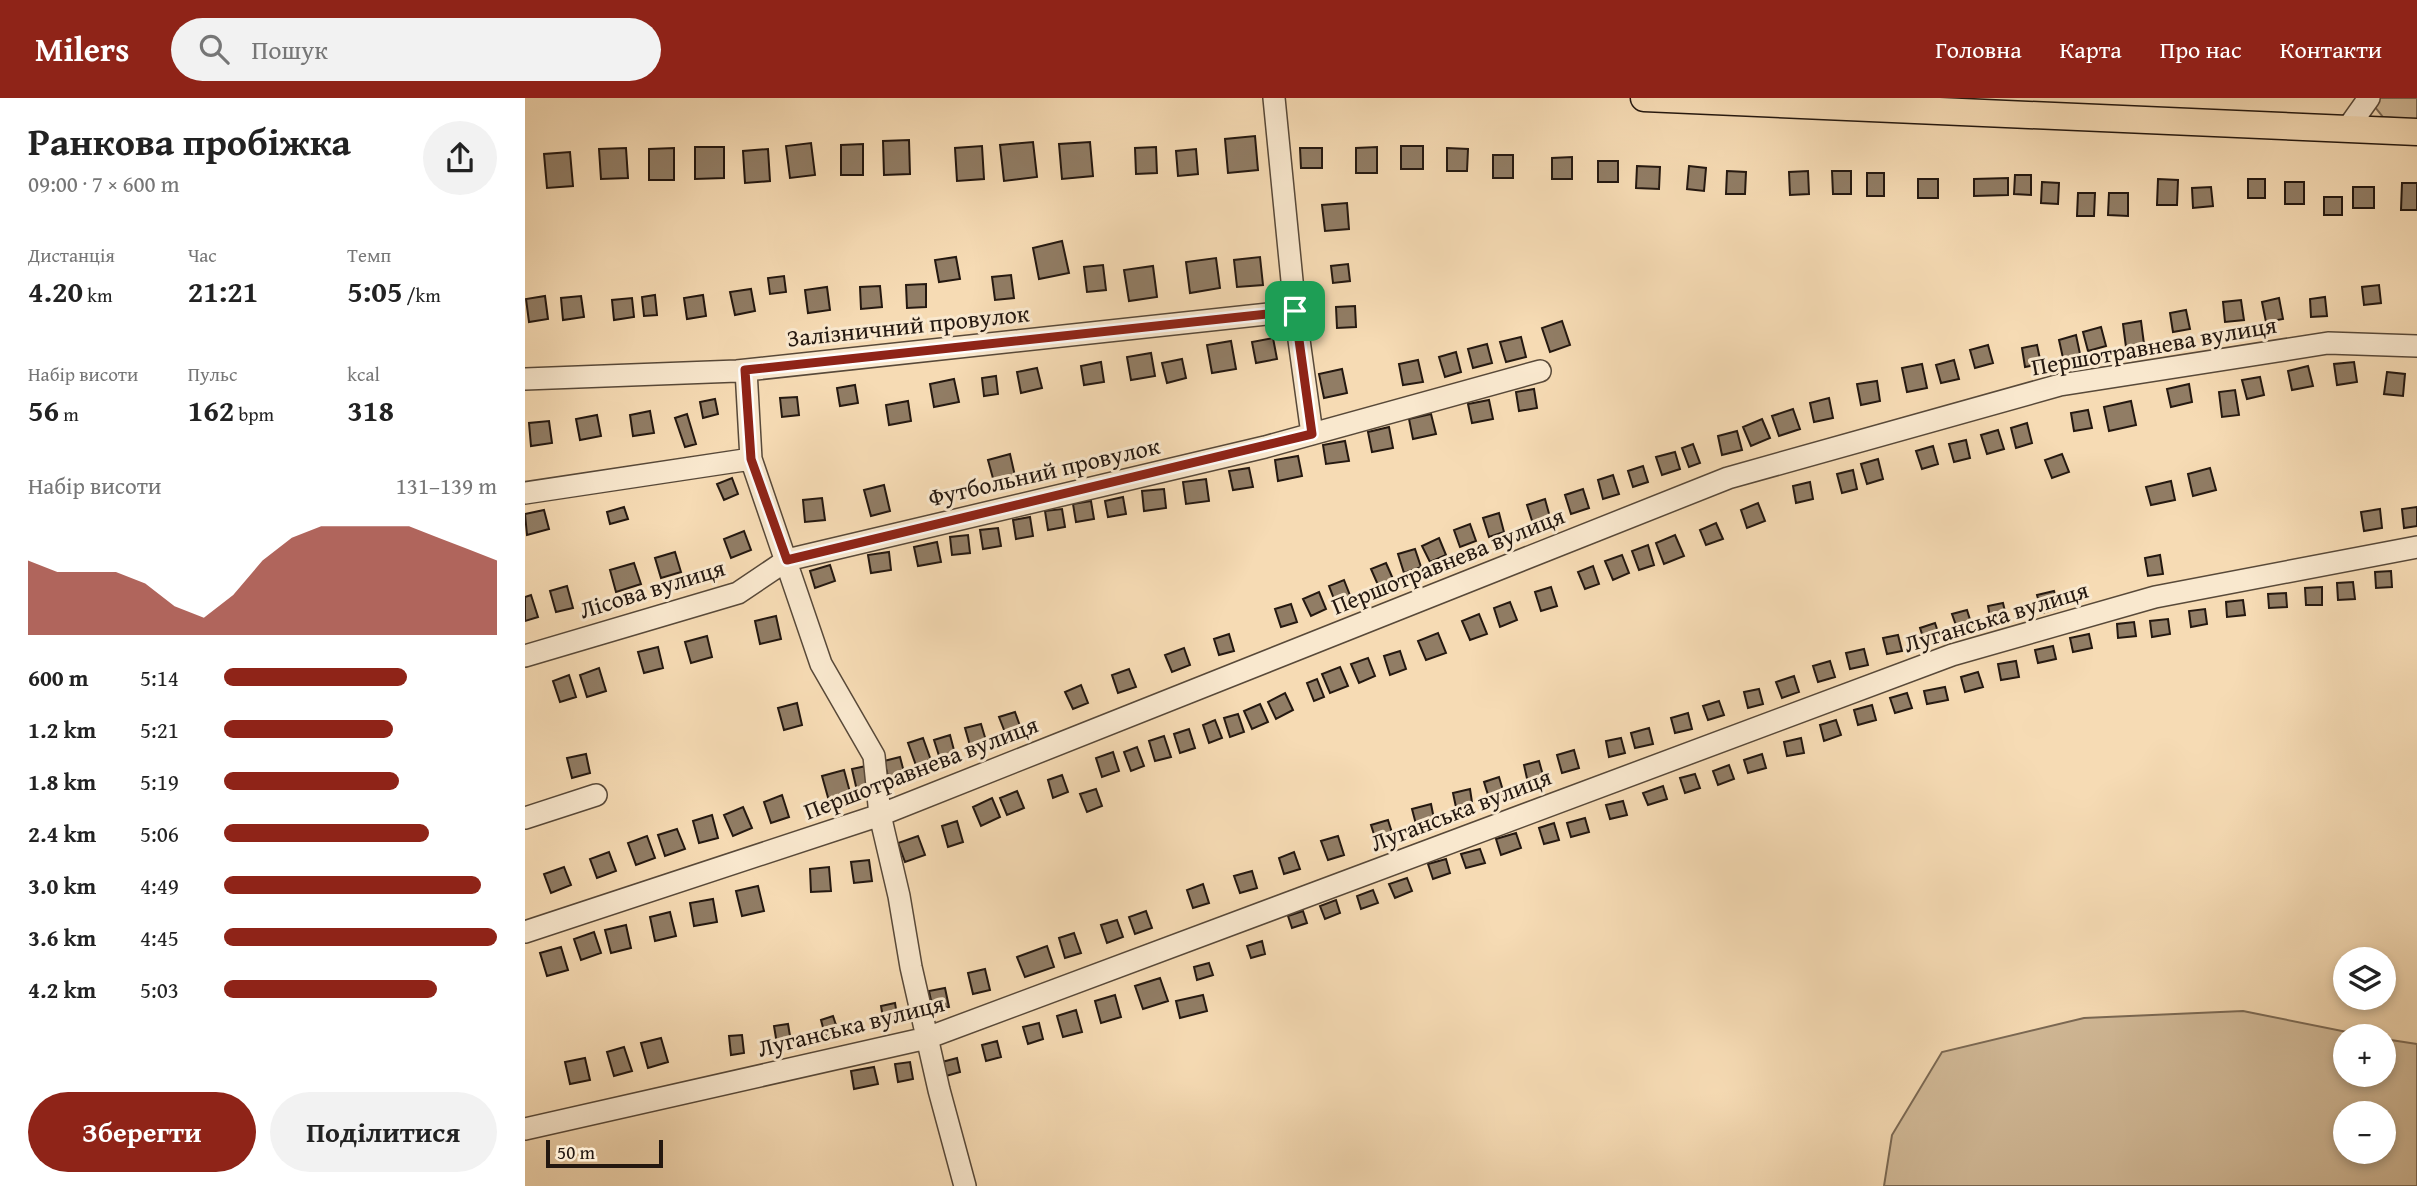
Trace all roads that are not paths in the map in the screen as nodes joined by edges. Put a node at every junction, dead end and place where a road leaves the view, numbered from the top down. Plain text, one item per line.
1 (1275, 98) edge
2 (1644, 98) edge
3 (2369, 98) edge
4 (2347, 130) junction
5 (2417, 132) edge
6 (1295, 311) junction
7 (2417, 346) edge
8 (745, 370) junction
9 (1539, 371) dead end
10 (525, 379) edge
11 (1312, 434) junction
12 (751, 459) junction
13 (525, 493) edge
14 (2417, 547) edge
15 (787, 560) junction
16 (525, 656) edge
17 (596, 795) dead end
18 (880, 815) junction
19 (525, 818) edge
20 (525, 932) edge
21 (927, 1038) junction
22 (525, 1129) edge
23 (965, 1186) edge

1 - 6 street
2 - 4 main road
3 - 4 street
4 - 5 main road
6 - 8 street, Залізничний провулок
6 - 11 street
7 - 18 street, Першотравнева вулиця
8 - 10 street, Залізничний провулок
8 - 12 street
9 - 11 street, Футбольний провулок
11 - 15 street, Футбольний провулок
12 - 13 street
12 - 15 street
14 - 21 street, Луганська вулиця
15 - 16 street, Лісова вулиця
15 - 18 street
17 - 19 street
18 - 20 street, Першотравнева вулиця
18 - 21 street
21 - 22 street, Луганська вулиця
21 - 23 street

